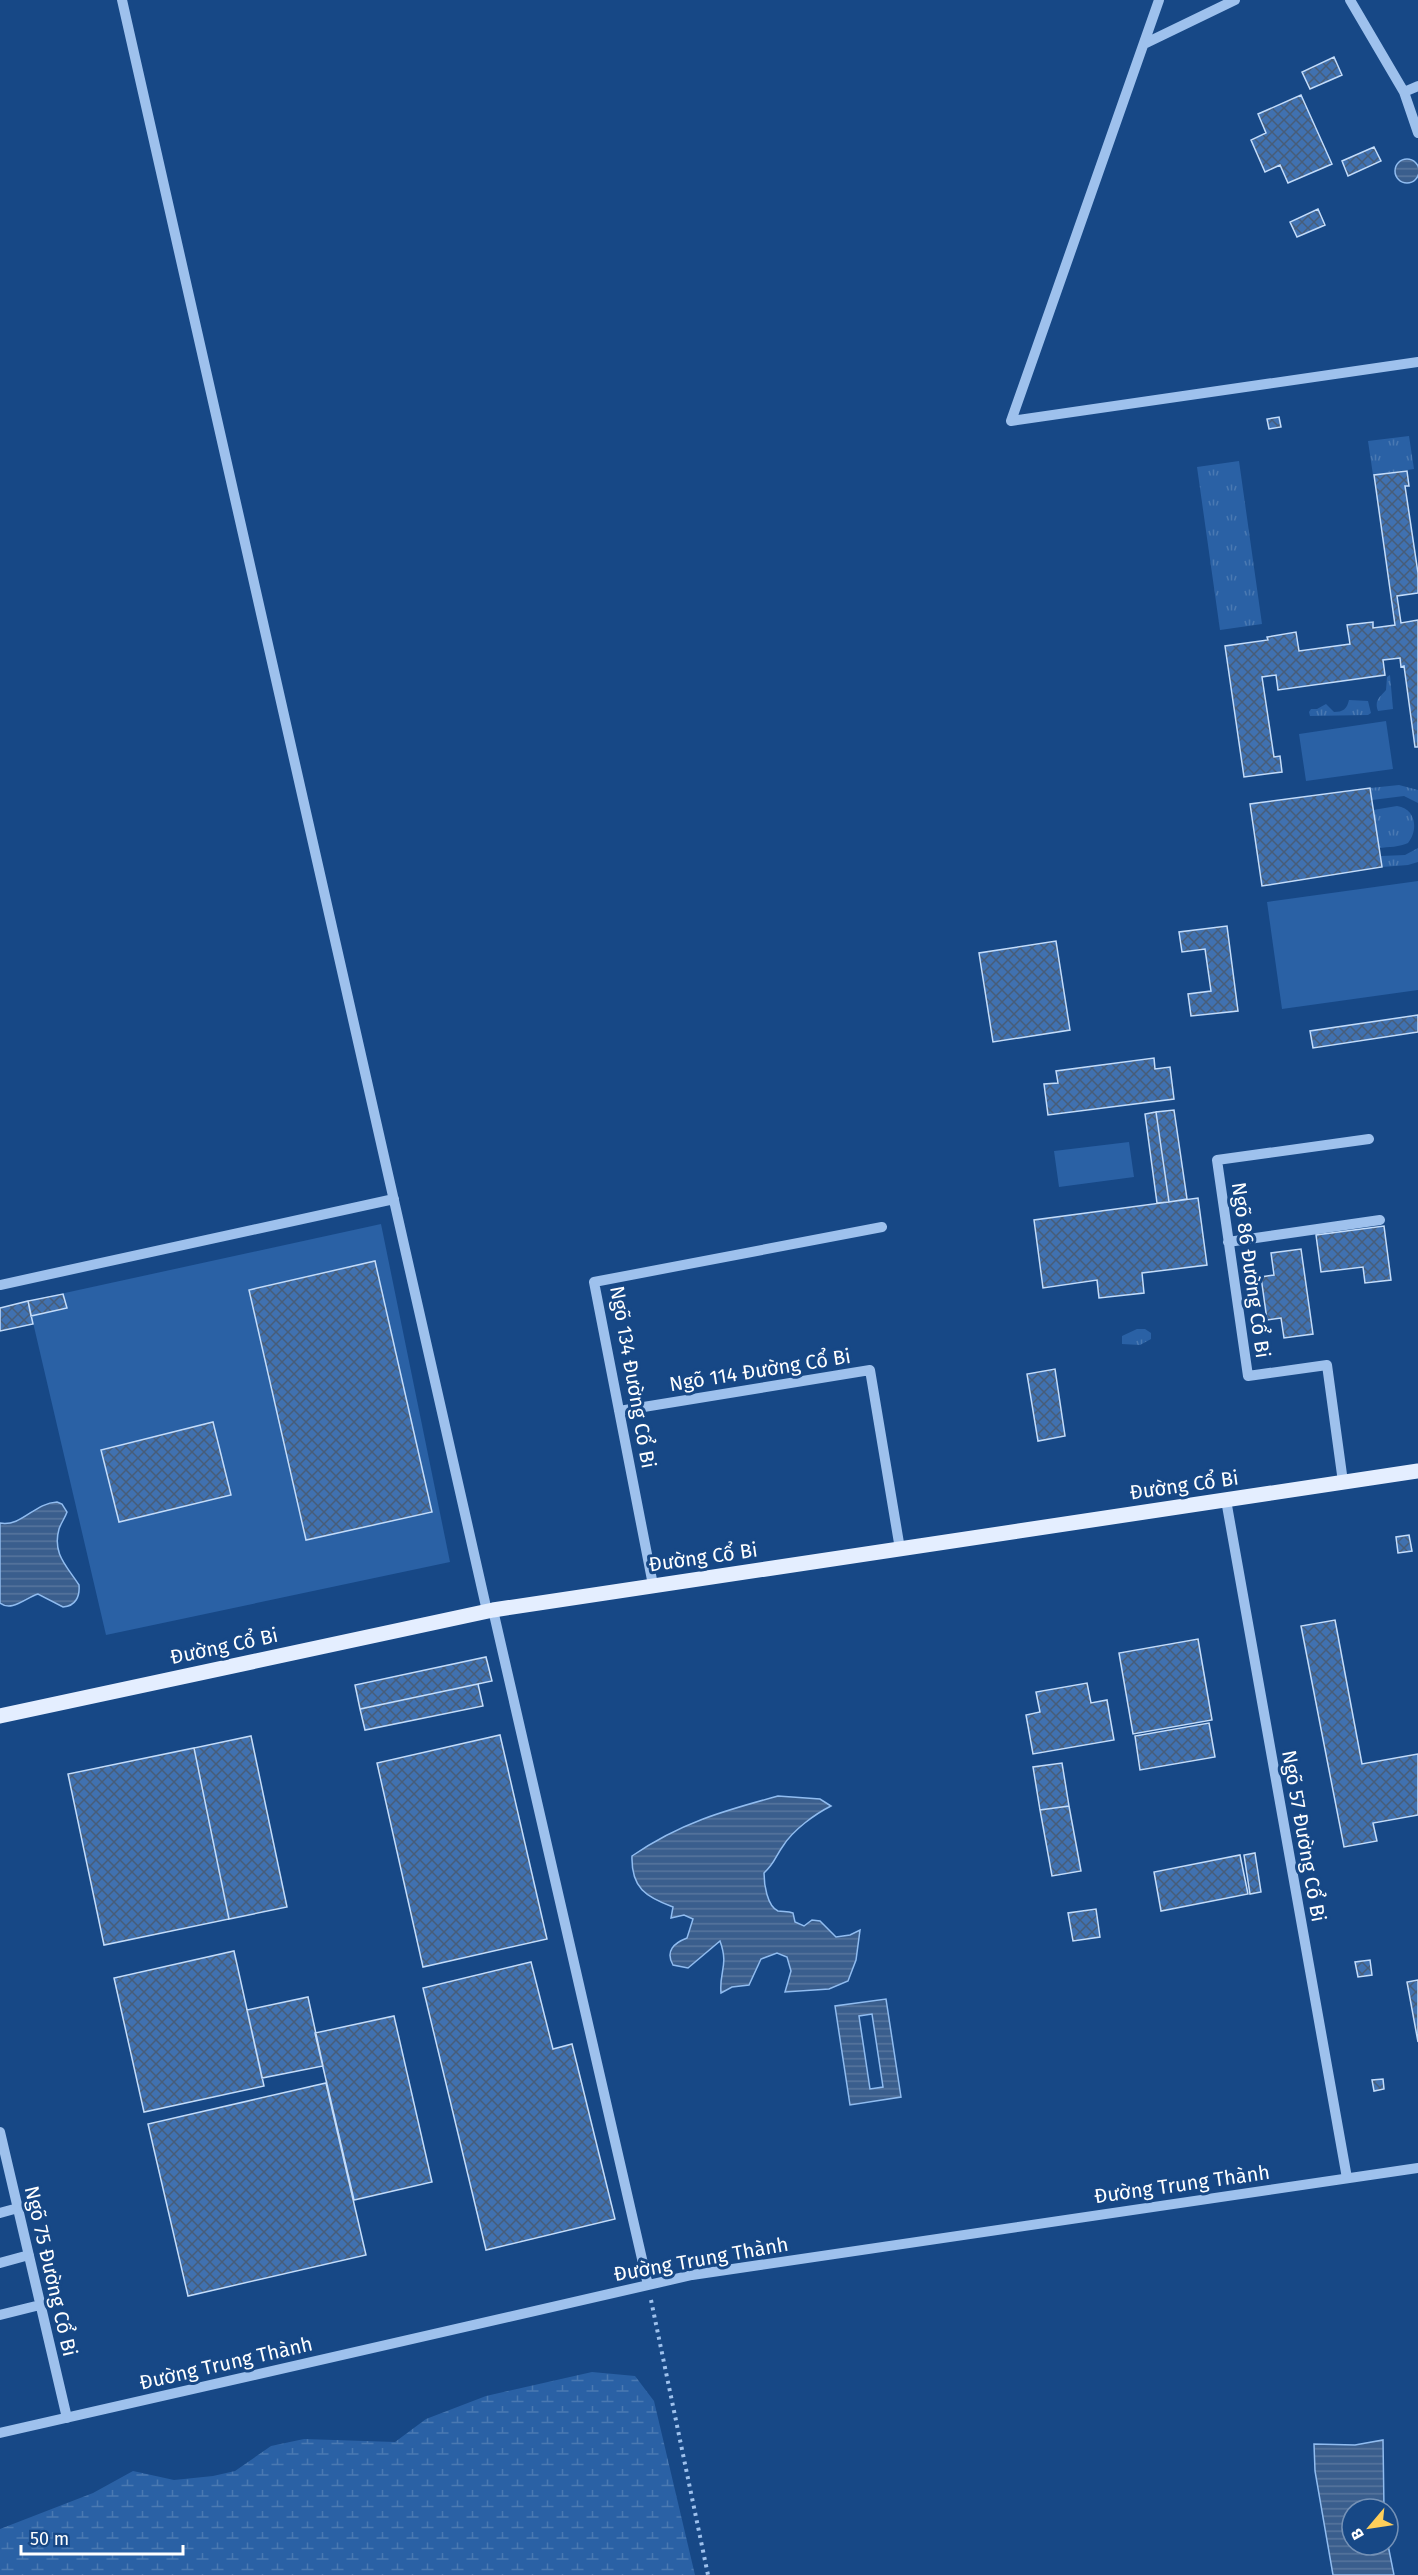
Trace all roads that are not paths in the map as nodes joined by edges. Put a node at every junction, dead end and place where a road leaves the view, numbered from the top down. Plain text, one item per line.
1 (122, 0) edge
2 (1159, 0) edge
3 (1235, 0) edge
4 (1350, 0) edge
5 (1144, 44) junction
6 (1418, 86) edge
7 (1404, 92) junction
8 (1418, 133) edge
9 (1418, 362) edge
10 (1369, 1139) dead end
11 (394, 1199) junction
12 (1380, 1221) dead end
13 (882, 1227) dead end
14 (1228, 1242) junction
15 (0, 1285) edge
16 (619, 1411) junction
17 (1418, 1471) edge
18 (1343, 1482) junction
19 (1226, 1500) junction
20 (900, 1548) junction
21 (653, 1586) junction
22 (490, 1611) junction
23 (2, 1713) edge
24 (0, 2132) edge
25 (3, 2156) edge
26 (1418, 2168) edge
27 (1347, 2178) junction
28 (18, 2208) junction
29 (0, 2213) edge
30 (29, 2255) junction
31 (0, 2263) edge
32 (648, 2285) junction
33 (40, 2305) junction
34 (0, 2315) edge
35 (67, 2418) junction
36 (0, 2433) edge

1 - 11 street
2 - 5 street
3 - 5 street
4 - 7 street
5 - 9 street
6 - 7 street
7 - 8 street
10 - 14 street, Ngõ 86 Đường Cổ Bi
11 - 15 street
11 - 22 street
12 - 14 street
13 - 16 street, Ngõ 134 Đường Cổ Bi
14 - 18 street, Ngõ 86 Đường Cổ Bi
16 - 20 street, Ngõ 114 Đường Cổ Bi
16 - 21 street, Ngõ 134 Đường Cổ Bi
17 - 18 main road, Đường Cổ Bi
18 - 19 main road, Đường Cổ Bi
19 - 20 main road, Đường Cổ Bi
19 - 27 street, Ngõ 57 Đường Cổ Bi
20 - 21 main road, Đường Cổ Bi
21 - 22 main road, Đường Cổ Bi
22 - 23 main road, Đường Cổ Bi
22 - 32 street
24 - 25 street, Ngõ 75 Đường Cổ Bi
25 - 28 street, Ngõ 75 Đường Cổ Bi
26 - 27 street, Đường Trung Thành
27 - 32 street, Đường Trung Thành
28 - 29 street
28 - 30 street, Ngõ 75 Đường Cổ Bi
30 - 31 street
30 - 33 street, Ngõ 75 Đường Cổ Bi
32 - 35 street, Đường Trung Thành
33 - 34 street
33 - 35 street, Ngõ 75 Đường Cổ Bi
35 - 36 street, Đường Trung Thành

